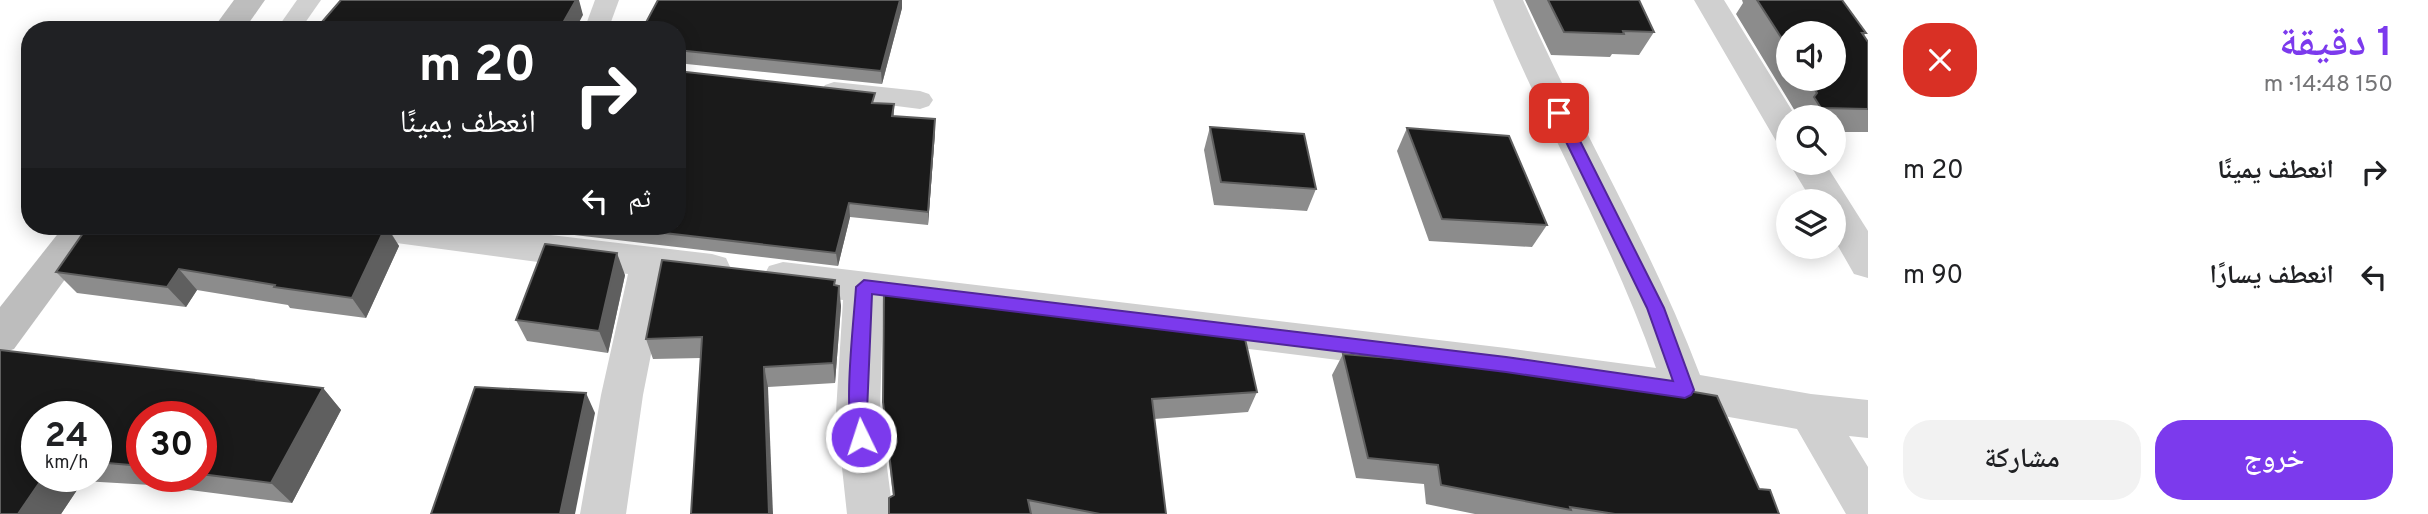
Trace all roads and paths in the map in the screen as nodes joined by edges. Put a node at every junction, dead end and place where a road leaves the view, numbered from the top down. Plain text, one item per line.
1 (250, 0) edge
2 (309, 0) edge
3 (607, 0) edge
4 (1508, 0) edge
5 (1709, 0) edge
6 (235, 21) edge
7 (294, 21) edge
8 (599, 21) edge
9 (812, 88) edge
10 (920, 100) dead end
11 (1776, 112) edge
12 (1846, 226) edge
13 (78, 235) edge
14 (438, 235) edge
15 (650, 261) junction
16 (1868, 262) edge
17 (864, 287) junction
18 (0, 337) edge
19 (1685, 390) junction
20 (1811, 413) junction
21 (1868, 419) edge
22 (1868, 508) edge
23 (603, 514) edge
24 (870, 514) edge

1 - 6 street
2 - 7 lane
3 - 8 lane
4 - 19 street
5 - 11 street
9 - 10 lane
12 - 16 street
13 - 18 street
14 - 15 street
15 - 17 street
15 - 23 street
17 - 19 street
17 - 24 street
19 - 20 street
20 - 21 street
20 - 22 street

